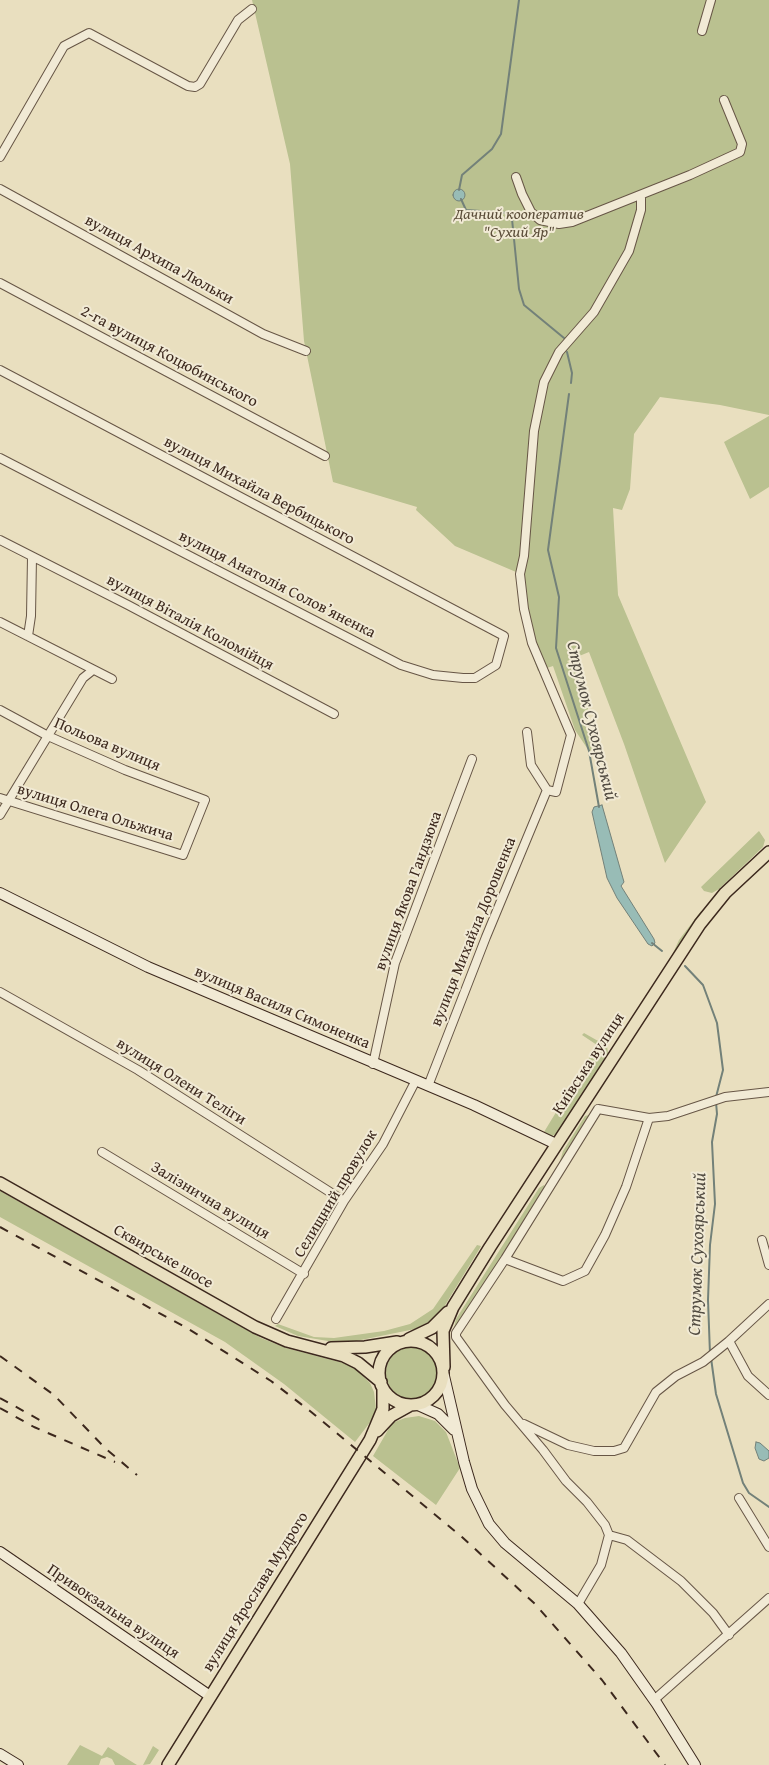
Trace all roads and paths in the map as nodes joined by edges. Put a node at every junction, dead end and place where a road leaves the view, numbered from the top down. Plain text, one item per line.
1 (711, 0) edge
2 (252, 9) dead end
3 (702, 31) dead end
4 (724, 100) dead end
5 (0, 157) edge
6 (516, 177) dead end
7 (0, 189) edge
8 (641, 195) junction
9 (0, 283) edge
10 (306, 351) dead end
11 (0, 370) edge
12 (325, 456) dead end
13 (0, 458) edge
14 (0, 540) edge
15 (32, 557) junction
16 (0, 622) edge
17 (28, 636) junction
18 (504, 636) joint
19 (93, 670) junction
20 (112, 679) dead end
21 (0, 710) edge
22 (334, 714) dead end
23 (527, 732) dead end
24 (48, 736) junction
25 (472, 759) dead end
26 (547, 790) junction
27 (4, 799) edge
28 (205, 800) joint
29 (0, 815) edge
30 (769, 852) edge
31 (0, 893) edge
32 (0, 992) edge
33 (374, 1064) junction
34 (415, 1082) junction
35 (428, 1086) junction
36 (769, 1092) edge
37 (586, 1097) junction
38 (598, 1109) junction
39 (649, 1118) junction
40 (556, 1144) junction
41 (102, 1152) dead end
42 (0, 1183) edge
43 (344, 1201) junction
44 (762, 1240) dead end
45 (505, 1259) junction
46 (769, 1265) edge
47 (304, 1274) junction
48 (769, 1304) edge
49 (453, 1307) junction
50 (276, 1319) dead end
51 (402, 1341) junction
52 (729, 1341) junction
53 (314, 1347) junction
54 (444, 1372) junction
55 (382, 1385) junction
56 (769, 1395) edge
57 (414, 1406) junction
58 (518, 1420) junction
59 (457, 1435) junction
60 (370, 1440) junction
61 (739, 1498) dead end
62 (609, 1535) junction
63 (769, 1547) edge
64 (0, 1552) edge
65 (769, 1598) edge
66 (578, 1604) junction
67 (729, 1635) junction
68 (210, 1696) junction
69 (654, 1700) junction
70 (0, 1754) edge
71 (168, 1764) edge
72 (18, 1765) edge
73 (695, 1765) edge

1 - 3 street
2 - 5 street
4 - 8 street
6 - 8 street
7 - 10 street, вулиця Архипа Люльки
8 - 26 street
9 - 12 street, 2-га вулиця Коцюбинського
11 - 18 street, вулиця Михайла Вербицького
13 - 18 street, вулиця Анатолія Соловʼяненка
14 - 15 street, вулиця Віталія Коломійця
15 - 17 street
15 - 22 street, вулиця Віталія Коломійця
16 - 17 street
17 - 19 street
19 - 20 street
19 - 24 street
21 - 24 street, Польова вулиця
23 - 26 street
24 - 27 street
24 - 28 street, Польова вулиця
25 - 33 street, вулиця Якова Гандзюка
26 - 35 street, вулиця Михайла Дорошенка
27 - 28 street, вулиця Олега Ольжича
27 - 29 street
30 - 37 main road, Київська вулиця
31 - 33 street, вулиця Василя Симоненка
32 - 43 street, вулиця Олени Теліги
33 - 34 street, вулиця Василя Симоненка
34 - 35 street, вулиця Василя Симоненка
34 - 43 street, Селищний провулок
35 - 40 street, вулиця Василя Симоненка
36 - 39 street
37 - 38 street
37 - 40 main road, Київська вулиця
38 - 39 street
38 - 45 street, Київська вулиця
39 - 45 street
40 - 49 main road, Київська вулиця
41 - 47 street, Залізнична вулиця
42 - 53 main road, Сквирське шосе
43 - 47 street, Селищний провулок
44 - 46 street
45 - 58 street, Київська вулиця
47 - 50 street, Селищний провулок
48 - 52 street
49 - 51 main road, Київська вулиця
49 - 54 main road, Київська вулиця
51 - 53 main road, Сквирське шосе
51 - 54 main road
51 - 55 main road
52 - 56 street
52 - 58 street
53 - 55 main road, Сквирське шосе
54 - 57 main road
54 - 59 street
55 - 57 main road
55 - 60 main road, вулиця Ярослава Мудрого
57 - 59 street
57 - 60 main road, вулиця Ярослава Мудрого
58 - 62 street
59 - 66 street
60 - 68 main road, вулиця Ярослава Мудрого
61 - 63 street
62 - 66 street
62 - 67 street
64 - 68 street, Привокзальна вулиця
65 - 67 street
66 - 69 street
67 - 69 street
68 - 71 main road, вулиця Ярослава Мудрого
69 - 73 street
70 - 72 street

